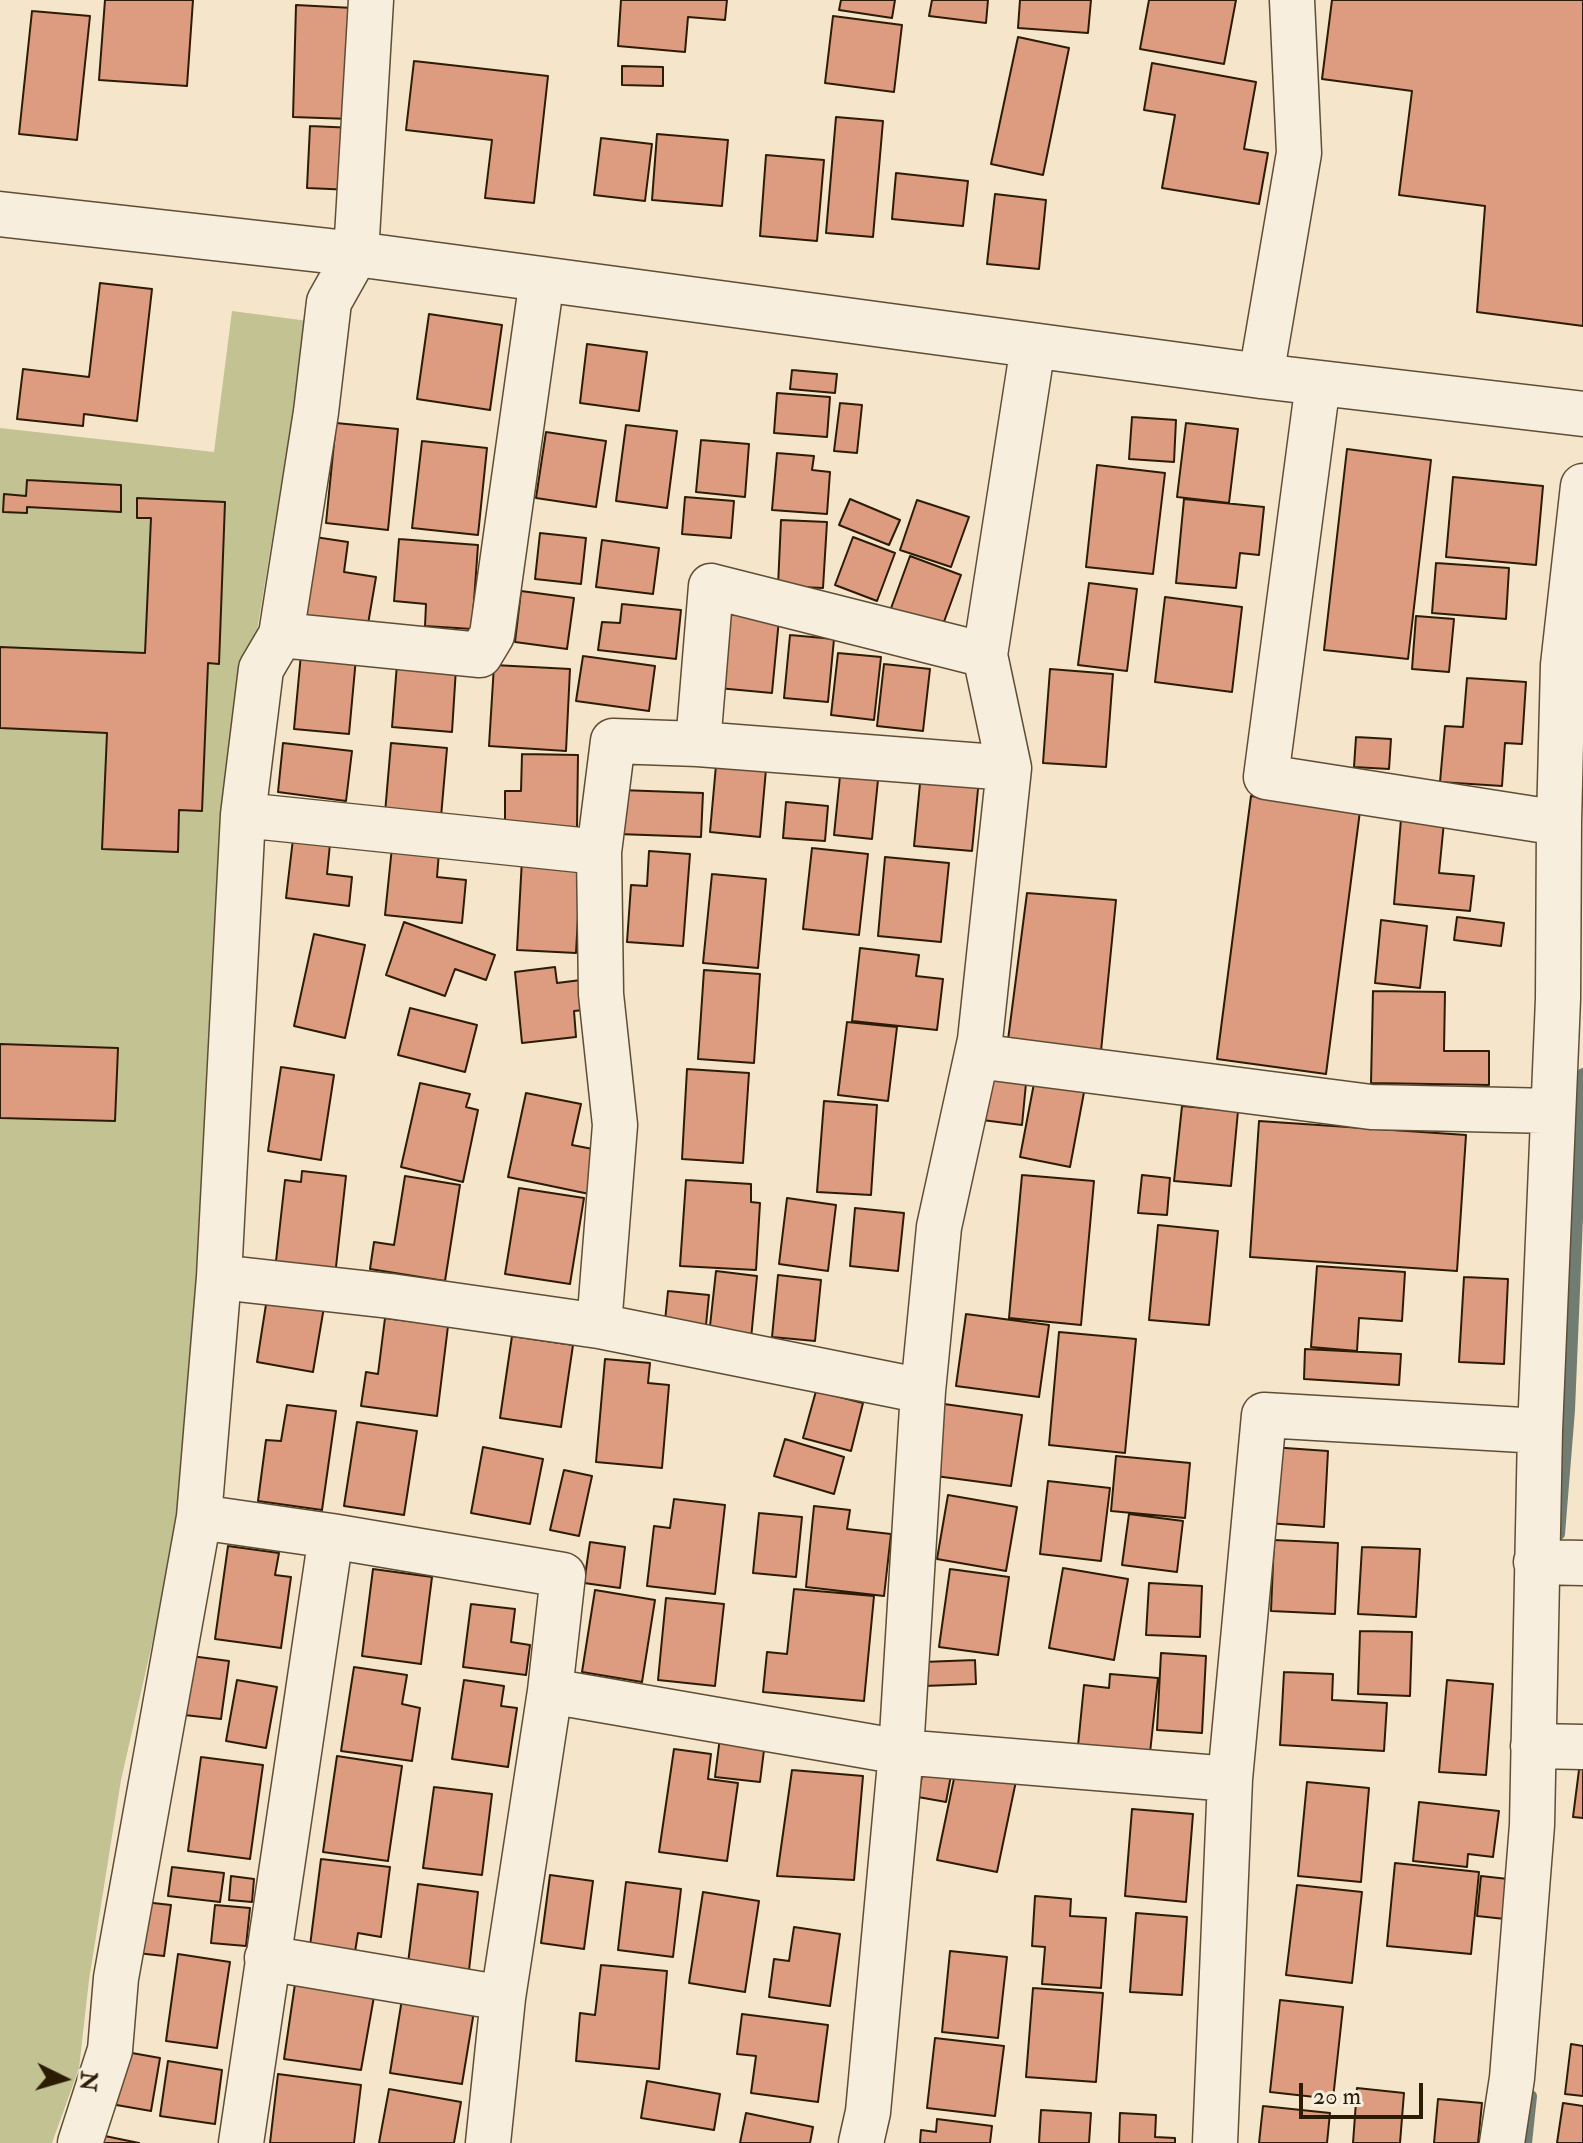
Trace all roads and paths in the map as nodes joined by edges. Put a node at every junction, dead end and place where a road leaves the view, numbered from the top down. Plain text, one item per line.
1 (371, 0) edge
2 (1292, 0) edge
3 (0, 214) edge
4 (356, 254) junction
5 (542, 279) junction
6 (1033, 346) junction
7 (1261, 376) junction
8 (1318, 383) junction
9 (1583, 414) edge
10 (1583, 486) edge
11 (281, 635) junction
12 (985, 655) junction
13 (1573, 668) edge
14 (698, 744) junction
15 (1009, 768) junction
16 (243, 815) junction
17 (1568, 835) edge
18 (599, 852) junction
19 (1571, 1001) edge
20 (977, 1056) junction
21 (1553, 1111) junction
22 (1563, 1231) edge
23 (219, 1277) junction
24 (599, 1326) junction
25 (923, 1391) junction
26 (1540, 1431) junction
27 (199, 1517) junction
28 (331, 1536) junction
29 (1559, 1562) edge
30 (550, 1691) junction
31 (1557, 1746) edge
32 (901, 1752) junction
33 (1230, 1779) junction
34 (267, 1958) junction
35 (503, 1998) junction
36 (80, 2143) edge
37 (241, 2143) edge
38 (488, 2143) edge
39 (861, 2143) edge
40 (1215, 2143) edge
41 (1502, 2143) edge

1 - 4 street
2 - 7 street
3 - 4 street
4 - 5 street
4 - 11 street
5 - 6 street
5 - 11 street
6 - 7 street
6 - 12 street
7 - 8 street
8 - 9 street
8 - 17 street
10 - 13 street
11 - 16 street
12 - 14 street
12 - 15 street
13 - 17 street
14 - 15 street
14 - 18 street
15 - 20 street
16 - 18 street
16 - 23 street
17 - 19 street
18 - 24 street
19 - 21 street
20 - 21 street
20 - 25 street
21 - 22 street
22 - 26 street
23 - 24 street
23 - 27 street
24 - 25 street
25 - 32 street
26 - 29 street
26 - 33 street
27 - 28 street
27 - 36 street
28 - 30 street
28 - 34 street
29 - 31 street
30 - 32 street
30 - 35 street
31 - 41 street
32 - 33 street
32 - 39 street
33 - 40 street
34 - 35 street
34 - 37 street
35 - 38 street

